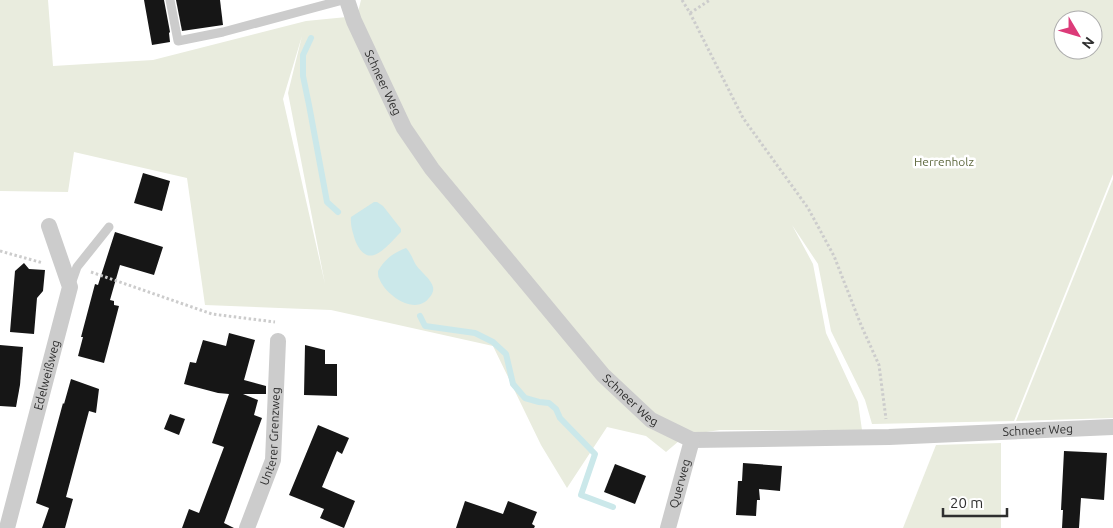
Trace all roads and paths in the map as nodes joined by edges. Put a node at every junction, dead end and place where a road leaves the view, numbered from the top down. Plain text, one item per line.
1 (170, 0) edge
2 (343, 0) edge
3 (347, 0) edge
4 (682, 0) edge
5 (710, 0) edge
6 (690, 13) junction
7 (49, 226) dead end
8 (108, 227) dead end
9 (0, 250) edge
10 (70, 268) junction
11 (278, 341) joint
12 (1113, 427) edge
13 (890, 437) junction
14 (692, 440) junction
15 (7, 528) edge
16 (247, 528) edge
17 (668, 528) edge

1 - 2 lane
3 - 14 street, Schneer Weg
4 - 6 path
5 - 6 path
6 - 13 path
7 - 10 street, Edelweißweg
8 - 10 lane
9 - 10 path
10 - 11 path
10 - 15 street, Edelweißweg
11 - 16 street, Unterer Grenzweg
12 - 13 street, Schneer Weg
13 - 14 street, Schneer Weg
14 - 17 street, Querweg

